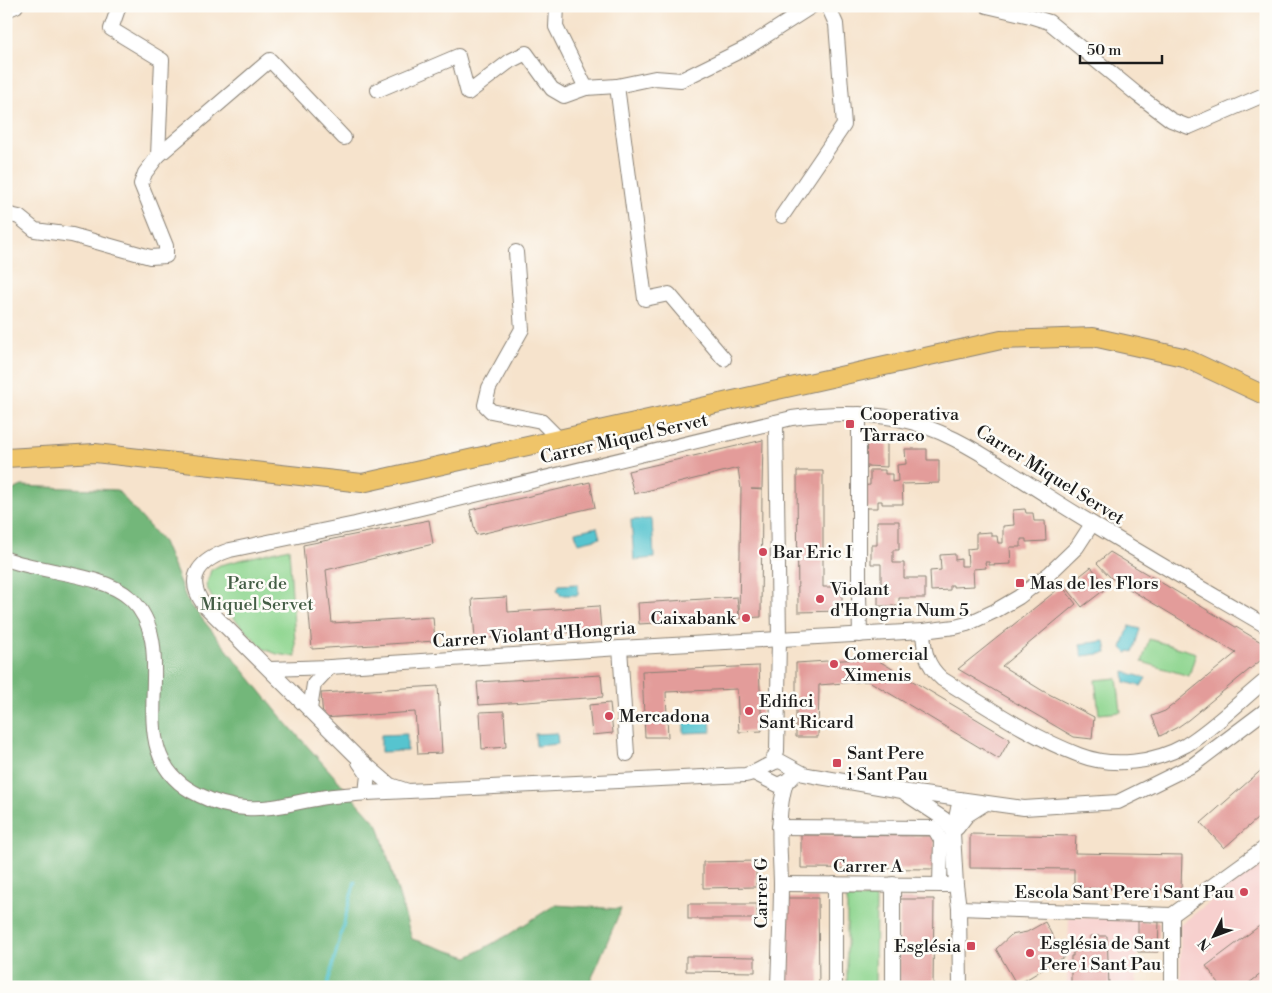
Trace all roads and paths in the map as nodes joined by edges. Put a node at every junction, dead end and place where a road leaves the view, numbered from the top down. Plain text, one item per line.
1 (118, 6) edge
2 (557, 6) edge
3 (812, 6) edge
4 (828, 6) edge
5 (987, 6) edge
6 (617, 86) junction
7 (586, 88) junction
8 (378, 90) dead end
9 (1266, 94) edge
10 (344, 138) dead end
11 (158, 156) junction
12 (6, 214) edge
13 (782, 216) dead end
14 (516, 252) dead end
15 (724, 359) dead end
16 (1266, 396) edge
17 (859, 414) junction
18 (776, 422) junction
19 (559, 439) junction
20 (10, 460) edge
21 (1092, 524) junction
22 (6, 558) edge
23 (1266, 626) edge
24 (923, 631) junction
25 (860, 634) junction
26 (779, 639) junction
27 (620, 648) junction
28 (330, 667) junction
29 (270, 669) junction
30 (1266, 680) edge
31 (310, 709) junction
32 (1266, 710) edge
33 (627, 754) dead end
34 (355, 755) junction
35 (778, 762) junction
36 (754, 773) junction
37 (804, 774) junction
38 (780, 782) junction
39 (408, 791) junction
40 (902, 791) junction
41 (366, 793) junction
42 (960, 799) junction
43 (986, 803) junction
44 (944, 819) junction
45 (779, 828) junction
46 (953, 833) junction
47 (1266, 847) edge
48 (781, 884) junction
49 (835, 884) junction
50 (893, 884) junction
51 (940, 885) junction
52 (956, 885) junction
53 (960, 908) junction
54 (1172, 915) junction
55 (778, 987) edge
56 (835, 987) edge
57 (893, 987) edge
58 (960, 987) edge
59 (1172, 987) edge

1 - 11 street
2 - 7 street
3 - 6 street
4 - 13 street
5 - 9 street
6 - 7 street
6 - 15 street
7 - 8 street
10 - 11 street
11 - 12 street
14 - 19 street
16 - 19 main road
17 - 18 street, Carrer Miquel Servet
17 - 21 street, Carrer Miquel Servet
17 - 25 street
18 - 26 street
18 - 29 street, Carrer Miquel Servet
19 - 20 main road
21 - 23 street, Carrer Miquel Servet
21 - 24 street, Carrer Violant d'Hongria
22 - 41 street
24 - 25 street, Carrer Violant d'Hongria
24 - 30 street
25 - 26 street, Carrer Violant d'Hongria
26 - 27 street, Carrer Violant d'Hongria
26 - 35 street
27 - 28 street, Carrer Violant d'Hongria
27 - 33 street
28 - 29 street, Carrer Violant d'Hongria
28 - 31 street
29 - 31 street, Carrer Miquel Servet
31 - 34 street, Carrer Miquel Servet
32 - 43 street
34 - 39 street, Carrer Miquel Servet
34 - 41 street, Carrer Miquel Servet
35 - 36 street
35 - 37 street
35 - 38 street
35 - 38 street
36 - 38 street
36 - 39 street
37 - 38 street
37 - 40 street
38 - 45 street, Carrer G
39 - 41 street
40 - 42 street
40 - 44 street
42 - 43 street
42 - 44 street
42 - 46 street
43 - 46 street
44 - 46 street
45 - 48 street, Carrer G
45 - 51 street
46 - 52 street
47 - 54 street
48 - 49 street, Carrer A
48 - 55 street, Carrer G
49 - 50 street, Carrer A
49 - 56 street
50 - 51 street, Carrer A
50 - 57 street
51 - 52 street, Carrer A
52 - 53 street
53 - 54 street
53 - 58 street
54 - 59 street

